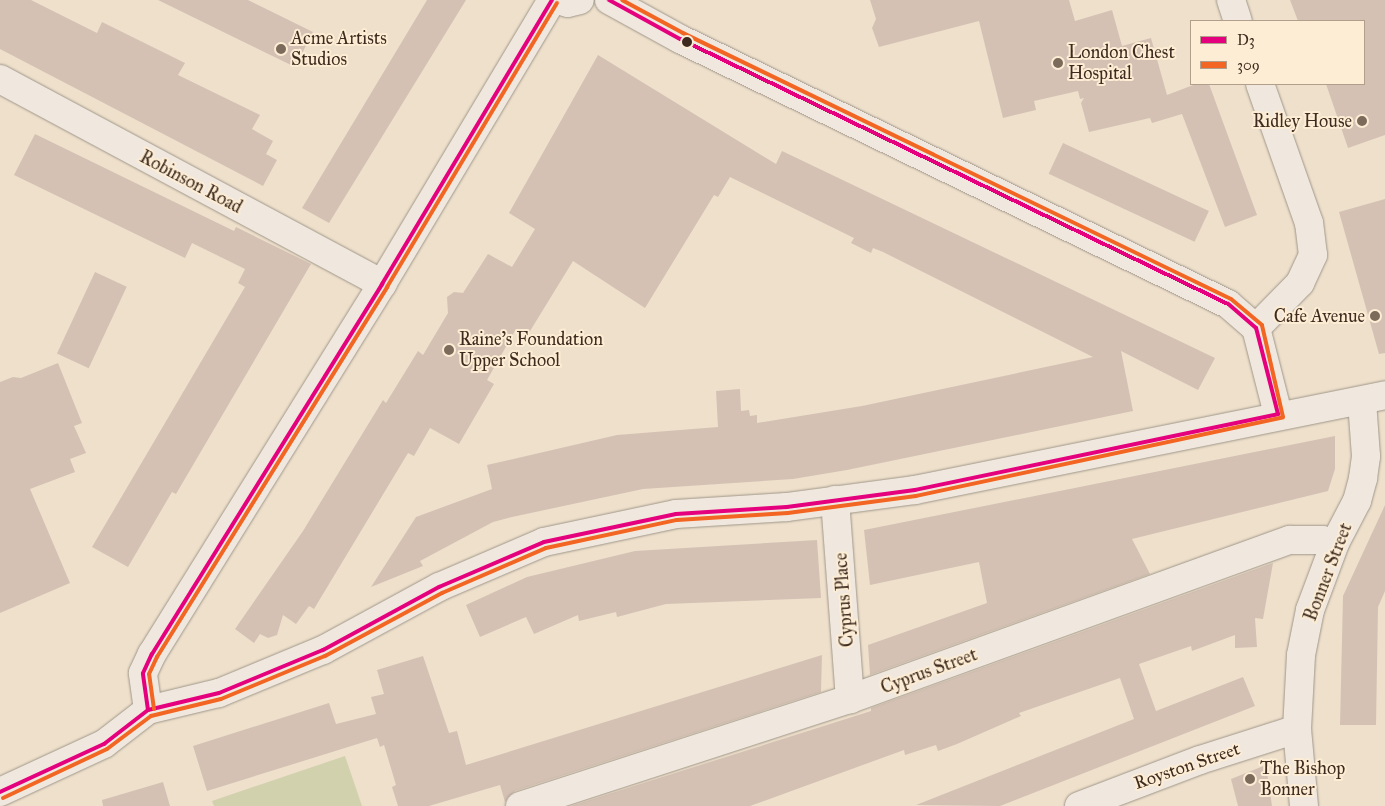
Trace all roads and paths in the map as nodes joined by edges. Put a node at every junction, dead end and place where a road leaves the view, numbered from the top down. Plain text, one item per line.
1 (552, 0) edge
2 (558, 0) edge
3 (580, 0) edge
4 (610, 0) edge
5 (1231, 0) edge
6 (1238, 20) edge
7 (1260, 85) edge
8 (3, 90) edge
9 (382, 284) junction
10 (1256, 328) junction
11 (1373, 398) edge
12 (1278, 414) junction
13 (835, 500) junction
14 (1335, 543) junction
15 (850, 699) junction
16 (148, 710) junction
17 (1297, 729) junction
18 (0, 792) edge
19 (1126, 797) edge
20 (520, 806) edge
21 (1079, 806) edge
22 (1304, 806) edge

1 - 9 street
2 - 3 street
4 - 10 street
5 - 6 street
7 - 10 street
8 - 9 street, Robinson Road
9 - 16 street
10 - 12 street
11 - 12 street
11 - 14 street, Bonner Street
12 - 13 street
13 - 15 street, Cyprus Place
13 - 16 street
14 - 15 street, Cyprus Street
14 - 17 street, Bonner Street
15 - 20 street, Cyprus Street
16 - 18 street
17 - 19 street, Royston Street
17 - 22 street, Bonner Street
19 - 21 street, Royston Street

